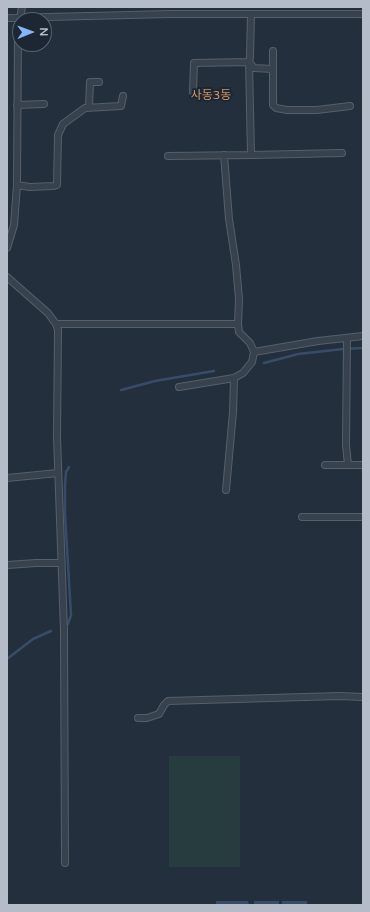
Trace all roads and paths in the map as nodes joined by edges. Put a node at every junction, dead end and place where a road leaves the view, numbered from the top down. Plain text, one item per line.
1 (301, 7) edge
2 (251, 14) junction
3 (363, 14) edge
4 (301, 15) junction
5 (52, 17) edge
6 (273, 51) dead end
7 (18, 52) edge
8 (249, 62) junction
9 (273, 68) junction
10 (99, 82) dead end
11 (193, 92) dead end
12 (123, 96) dead end
13 (44, 104) dead end
14 (17, 105) junction
15 (350, 106) dead end
16 (89, 107) junction
17 (342, 153) dead end
18 (224, 155) junction
19 (251, 155) junction
20 (168, 156) dead end
21 (17, 185) junction
22 (7, 248) edge
23 (7, 277) edge
24 (56, 324) junction
25 (238, 324) junction
26 (363, 336) edge
27 (348, 338) junction
28 (254, 352) junction
29 (234, 378) junction
30 (179, 387) dead end
31 (325, 465) dead end
32 (348, 465) junction
33 (363, 465) edge
34 (58, 473) junction
35 (7, 478) edge
36 (226, 490) dead end
37 (302, 517) dead end
38 (363, 517) edge
39 (61, 563) junction
40 (7, 565) edge
41 (363, 697) edge
42 (138, 718) dead end
43 (65, 863) dead end

1 - 4 street
2 - 4 street
2 - 5 street
2 - 8 street
3 - 4 street
6 - 9 street
7 - 14 street
8 - 9 street
8 - 11 street
8 - 19 street
9 - 15 street
10 - 16 street
12 - 16 street
13 - 14 street
14 - 21 street
16 - 21 street
17 - 19 street
18 - 19 street
18 - 20 street
18 - 25 street
21 - 22 street
23 - 24 street
24 - 25 street
24 - 34 street
25 - 28 street
26 - 27 street
27 - 28 street
27 - 32 street
28 - 29 street
29 - 30 street
29 - 36 street
31 - 32 street
32 - 33 street
34 - 35 street
34 - 39 street
37 - 38 street
39 - 40 street
39 - 43 street
41 - 42 street

